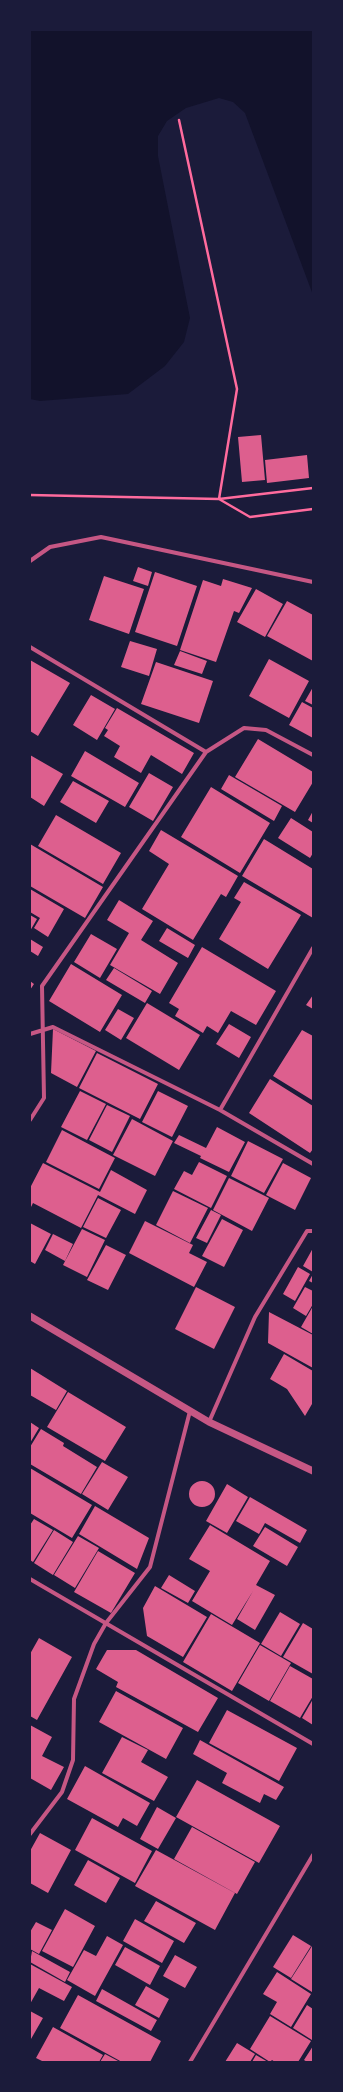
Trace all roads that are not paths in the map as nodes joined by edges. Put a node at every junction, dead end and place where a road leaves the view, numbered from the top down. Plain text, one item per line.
1 (30, 561) edge
2 (313, 582) edge
3 (30, 647) edge
4 (206, 752) junction
5 (313, 755) edge
6 (313, 948) edge
7 (44, 1029) junction
8 (30, 1034) edge
9 (220, 1110) junction
10 (30, 1120) edge
11 (313, 1164) edge
12 (313, 1231) edge
13 (30, 1316) edge
14 (190, 1411) junction
15 (209, 1422) junction
16 (313, 1471) edge
17 (30, 1579) edge
18 (106, 1623) junction
19 (313, 1744) edge
20 (30, 1834) edge
21 (313, 1855) edge
22 (190, 2062) edge

1 - 2 street
3 - 4 street
4 - 5 street
4 - 7 street
6 - 9 street
7 - 8 street
7 - 9 street
7 - 10 street
9 - 11 street
12 - 15 street
13 - 14 street
14 - 15 street
14 - 18 street
15 - 16 street
17 - 18 street
18 - 19 street
18 - 20 street
21 - 22 street

